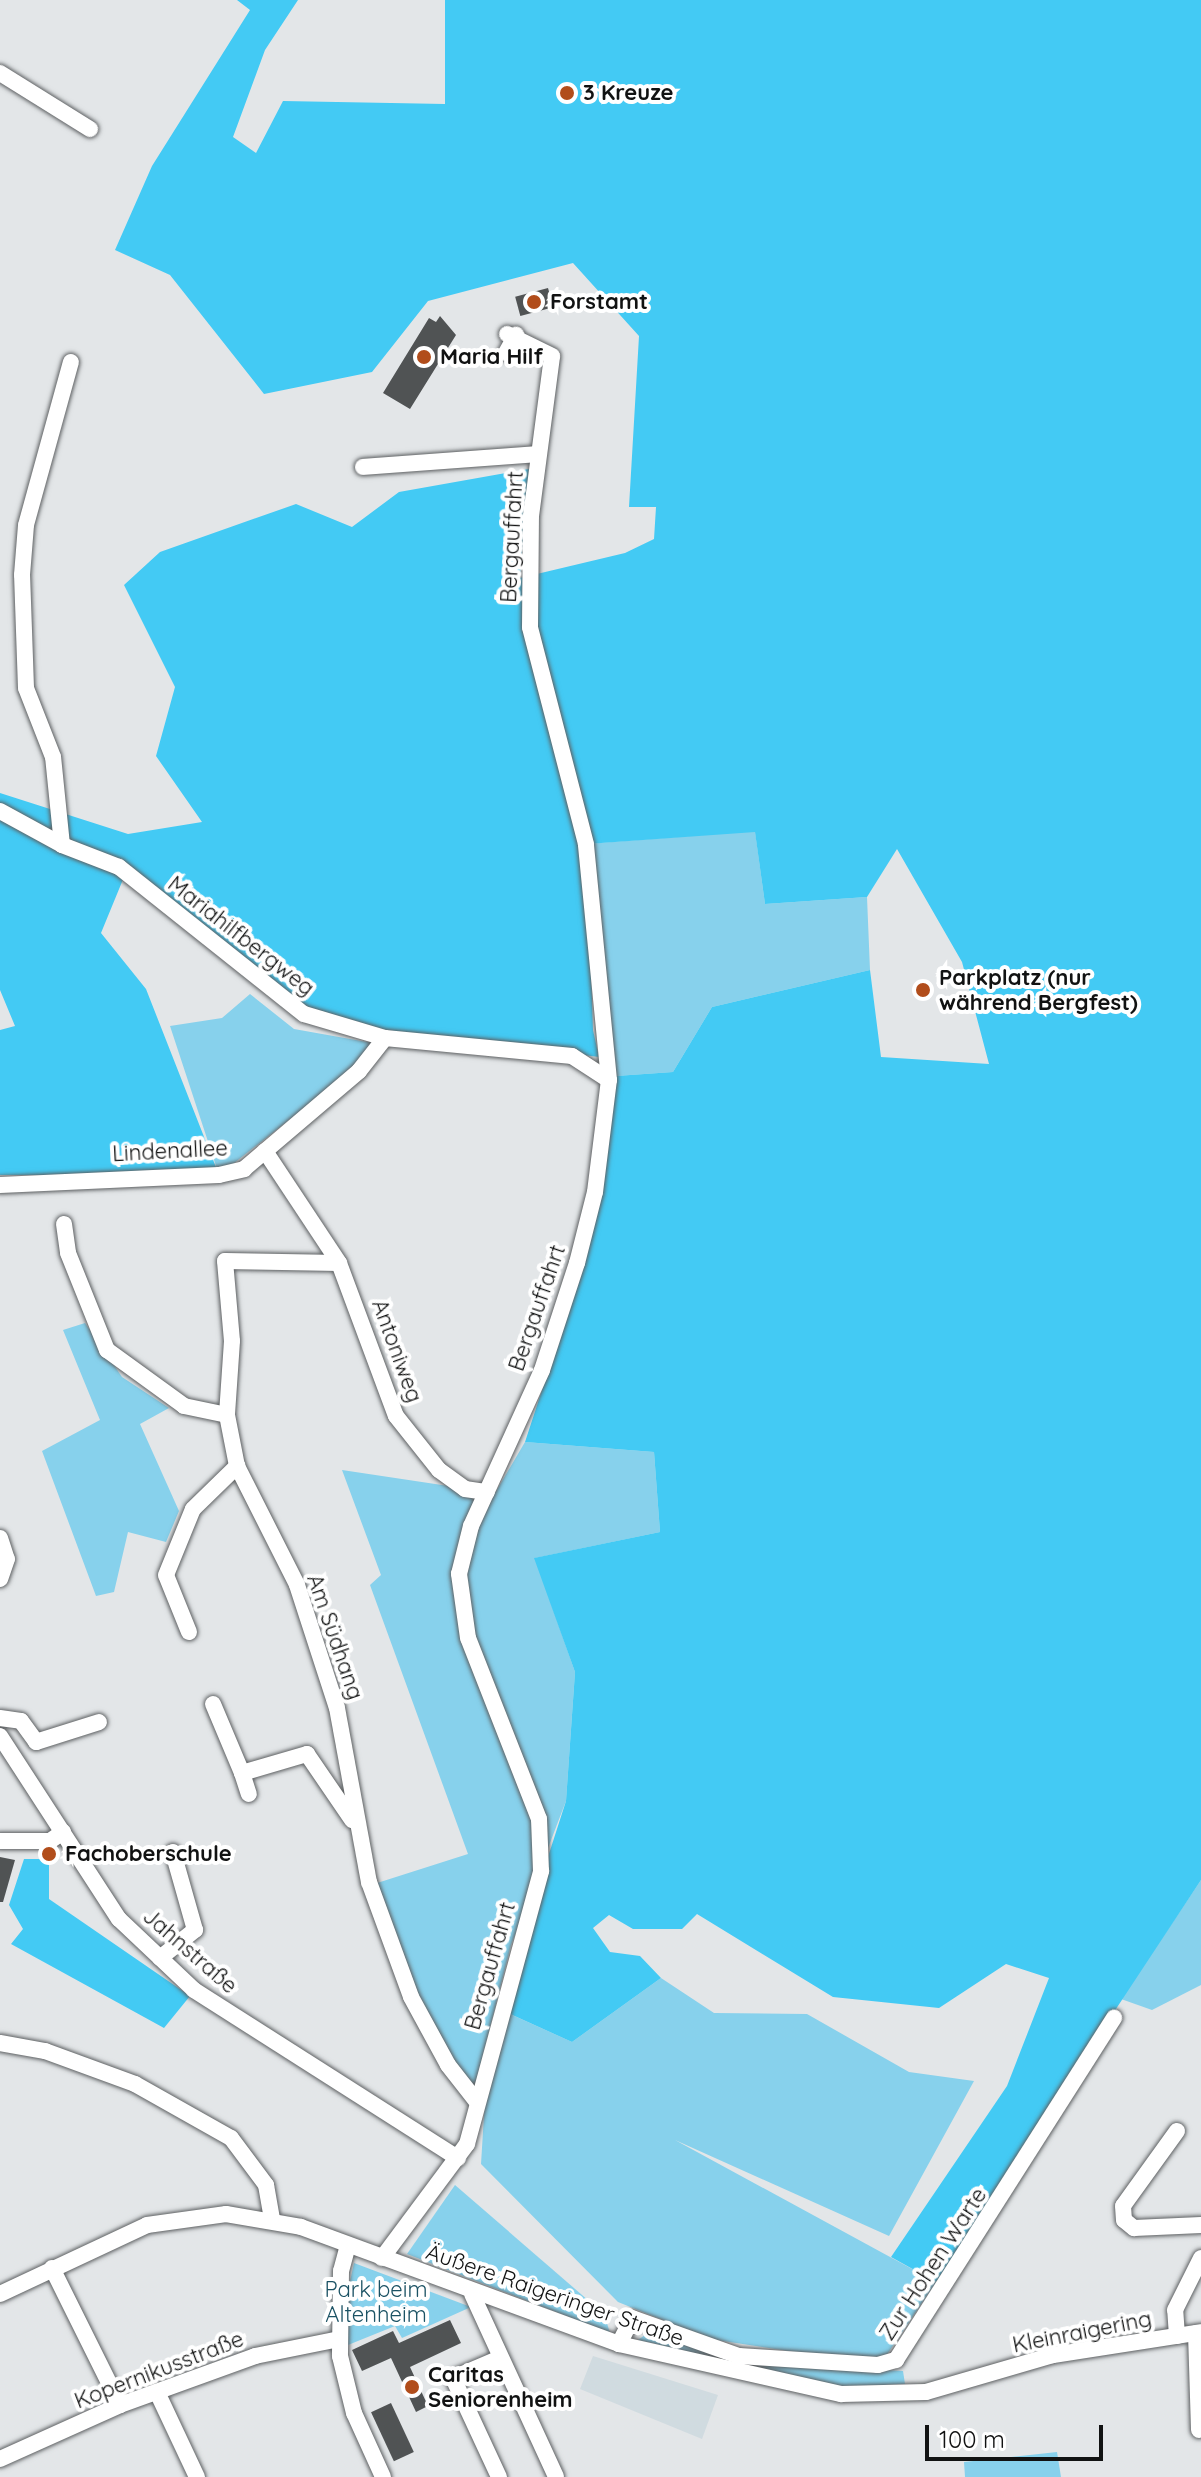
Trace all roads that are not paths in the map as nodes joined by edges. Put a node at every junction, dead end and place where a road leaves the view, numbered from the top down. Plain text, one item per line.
1 (0, 74) edge
2 (90, 129) dead end
3 (506, 353) dead end
4 (71, 362) dead end
5 (538, 454) junction
6 (363, 467) dead end
7 (0, 811) edge
8 (62, 845) junction
9 (385, 1038) junction
10 (609, 1080) junction
11 (265, 1151) junction
12 (0, 1185) edge
13 (64, 1224) dead end
14 (339, 1263) junction
15 (227, 1415) junction
16 (237, 1466) junction
17 (487, 1492) junction
18 (0, 1538) edge
19 (0, 1579) edge
20 (189, 1632) dead end
21 (213, 1704) dead end
22 (0, 1718) edge
23 (99, 1722) dead end
24 (0, 1736) edge
25 (242, 1773) junction
26 (249, 1794) dead end
27 (63, 1832) junction
28 (358, 1832) junction
29 (0, 1841) edge
30 (173, 1852) dead end
31 (160, 1958) junction
32 (1114, 2018) dead end
33 (0, 2043) edge
34 (477, 2102) junction
35 (1177, 2131) dead end
36 (458, 2158) junction
37 (272, 2218) junction
38 (1201, 2225) edge
39 (348, 2245) junction
40 (382, 2258) junction
41 (1201, 2258) edge
42 (52, 2268) junction
43 (0, 2294) edge
44 (472, 2294) junction
45 (1198, 2333) edge
46 (1177, 2336) junction
47 (339, 2339) junction
48 (619, 2344) junction
49 (500, 2358) junction
50 (157, 2392) junction
51 (926, 2392) joint
52 (120, 2405) junction
53 (1199, 2430) dead end
54 (0, 2459) edge
55 (197, 2477) edge
56 (383, 2477) edge
57 (499, 2477) edge
58 (556, 2477) edge

1 - 2 street
3 - 5 street, Bergauffahrt
4 - 8 street
5 - 6 street
5 - 10 street, Bergauffahrt
7 - 8 street, Mariahilfbergweg
8 - 9 street, Mariahilfbergweg
9 - 10 street, Mariahilfbergweg
9 - 11 street, Lindenallee
10 - 17 street, Bergauffahrt
11 - 12 street, Lindenallee
11 - 14 street, Antoniweg
13 - 15 street
14 - 15 street, Am Südhang
14 - 17 street, Antoniweg
15 - 16 street, Am Südhang
16 - 20 street
16 - 28 street, Am Südhang
17 - 34 street, Bergauffahrt
18 - 19 street
21 - 25 street
22 - 23 street
24 - 27 street, Jahnstraße
25 - 26 street
25 - 28 street, Am Südhang
27 - 29 street
27 - 31 street, Jahnstraße
28 - 34 street, Am Südhang
30 - 31 street
31 - 36 street, Jahnstraße
32 - 48 street, Zur Hohen Warte
33 - 37 street
34 - 36 street, Bergauffahrt
35 - 38 street
36 - 40 street, Bergauffahrt
37 - 39 street, Äußere Raigeringer Straße
37 - 42 street
39 - 40 street, Äußere Raigeringer Straße
39 - 47 street
40 - 44 street, Äußere Raigeringer Straße
41 - 46 street
42 - 43 street
42 - 52 street
44 - 48 street, Äußere Raigeringer Straße
44 - 49 street
45 - 46 street, Kleinraigering
45 - 53 street
46 - 51 street, Kleinraigering
47 - 50 street, Kopernikusstraße
47 - 56 street
48 - 51 street, Äußere Raigeringer Straße
49 - 57 street
49 - 58 street
50 - 52 street, Kopernikusstraße
50 - 55 street
52 - 54 street, Kopernikusstraße

